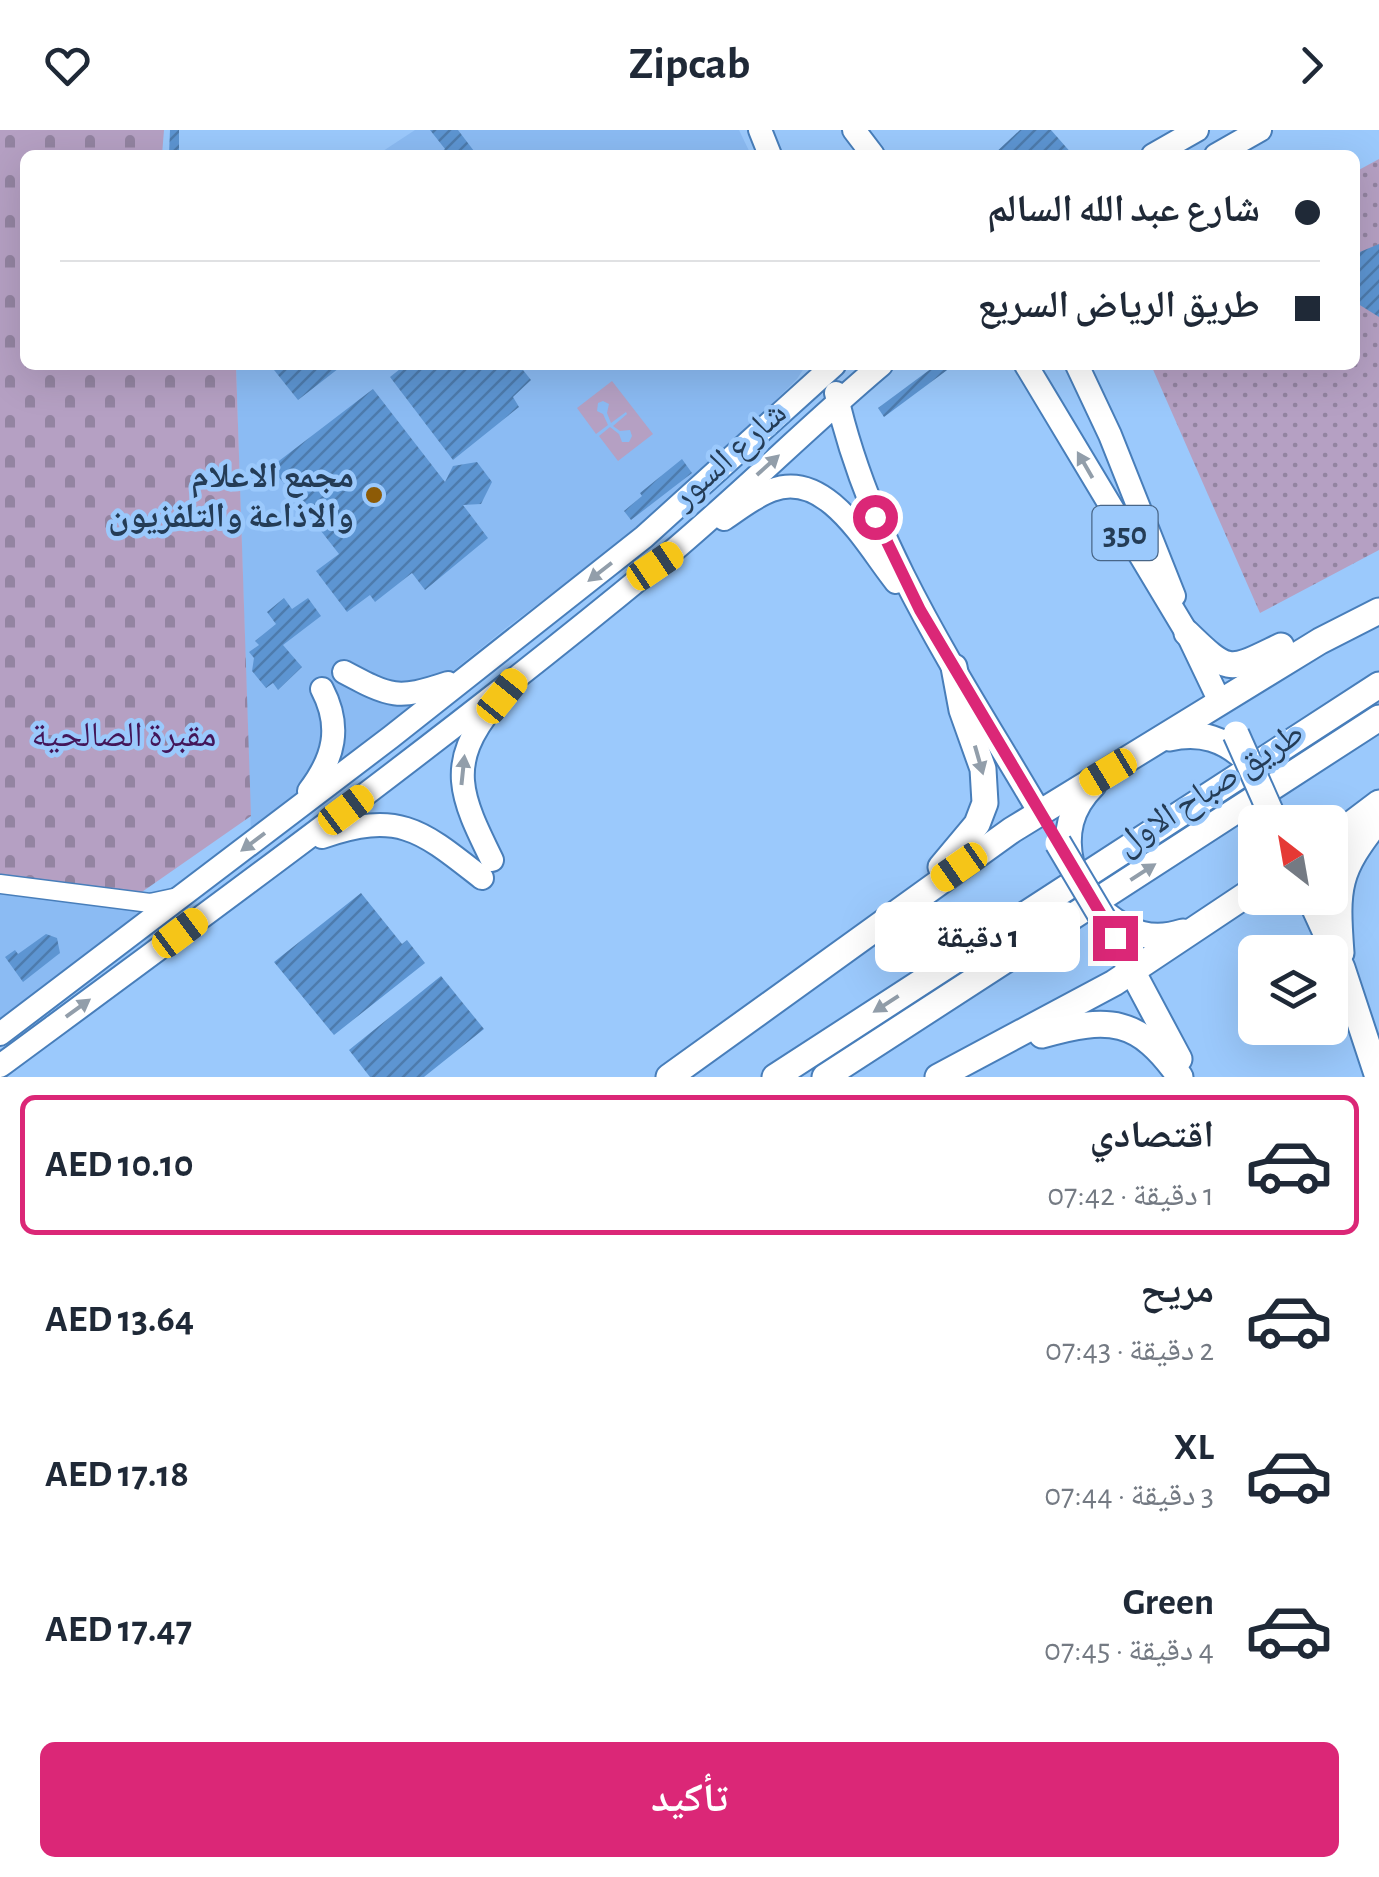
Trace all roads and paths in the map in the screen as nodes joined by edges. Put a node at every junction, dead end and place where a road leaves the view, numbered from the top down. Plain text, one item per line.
1 (854, 130) edge
2 (1260, 130) edge
3 (1187, 134) edge
4 (869, 150) edge
5 (1161, 150) edge
6 (1225, 150) edge
7 (827, 370) edge
8 (832, 370) edge
9 (876, 370) edge
10 (1029, 370) edge
11 (1079, 370) edge
12 (1087, 370) edge
13 (838, 402) junction
14 (1097, 406) junction
15 (655, 566) junction
16 (920, 610) junction
17 (1379, 610) edge
18 (1181, 624) junction
19 (1320, 641) junction
20 (954, 666) junction
21 (344, 672) dead end
22 (519, 676) junction
23 (466, 677) junction
24 (1379, 685) edge
25 (322, 689) dead end
26 (1220, 702) junction
27 (1379, 718) edge
28 (1232, 739) junction
29 (1142, 750) junction
30 (1108, 772) junction
31 (1379, 803) edge
32 (1266, 805) edge
33 (294, 811) junction
34 (1040, 812) junction
35 (1379, 819) edge
36 (1348, 826) edge
37 (300, 844) junction
38 (1065, 848) junction
39 (0, 884) edge
40 (183, 896) junction
41 (1238, 897) edge
42 (1238, 900) edge
43 (909, 902) junction
44 (1232, 904) junction
45 (1197, 928) junction
46 (1118, 933) junction
47 (1339, 935) edge
48 (1132, 972) junction
49 (1348, 986) edge
50 (0, 1034) edge
51 (726, 1038) junction
52 (999, 1047) junction
53 (0, 1066) edge
54 (670, 1077) edge
55 (679, 1077) edge
56 (775, 1077) edge
57 (825, 1077) edge
58 (938, 1077) edge
59 (1180, 1077) edge
60 (1188, 1077) edge
61 (1378, 1077) edge

1 - 4 main road
2 - 6 main road
3 - 5 main road
7 -> 23 main road, شارع السور
8 - 13 main road
9 - 13 main road, شارع السور
18 -> 10 main road, 350
11 - 14 main road
12 - 14 main road
15 -> 13 main road, شارع السور
13 - 16 main road
14 - 18 main road
15 - 16 main road
15 - 22 main road, شارع السور
16 - 20 main road
17 - 19 highway
18 - 19 highway
18 - 26 main road, 350
19 - 26 highway
20 - 34 main road
20 -> 43 highway
21 - 23 main road
22 - 37 main road, شارع السور
37 -> 22 main road
23 - 33 main road, شارع السور
24 -> 56 highway, طريق صباح الاول
25 - 33 main road
26 - 28 highway, 350
26 - 29 highway
57 -> 27 highway, طريق صباح الاول
28 - 29 highway
28 - 32 highway, bridge
29 - 30 highway
30 - 34 highway
30 - 38 highway
31 - 36 highway
33 -> 40 main road, شارع السور
34 - 38 highway
34 - 43 highway
35 - 47 highway
53 -> 37 main road, شارع السور
38 - 46 highway, bridge
39 - 40 street
40 - 50 main road, شارع السور
41 - 44 highway
42 - 44 highway
43 - 51 highway
44 - 45 highway
45 - 46 highway
45 - 48 highway
46 - 48 highway
48 - 52 highway
48 - 60 highway
49 - 61 highway
51 - 54 highway
51 - 55 highway
52 - 58 highway
52 - 59 highway

